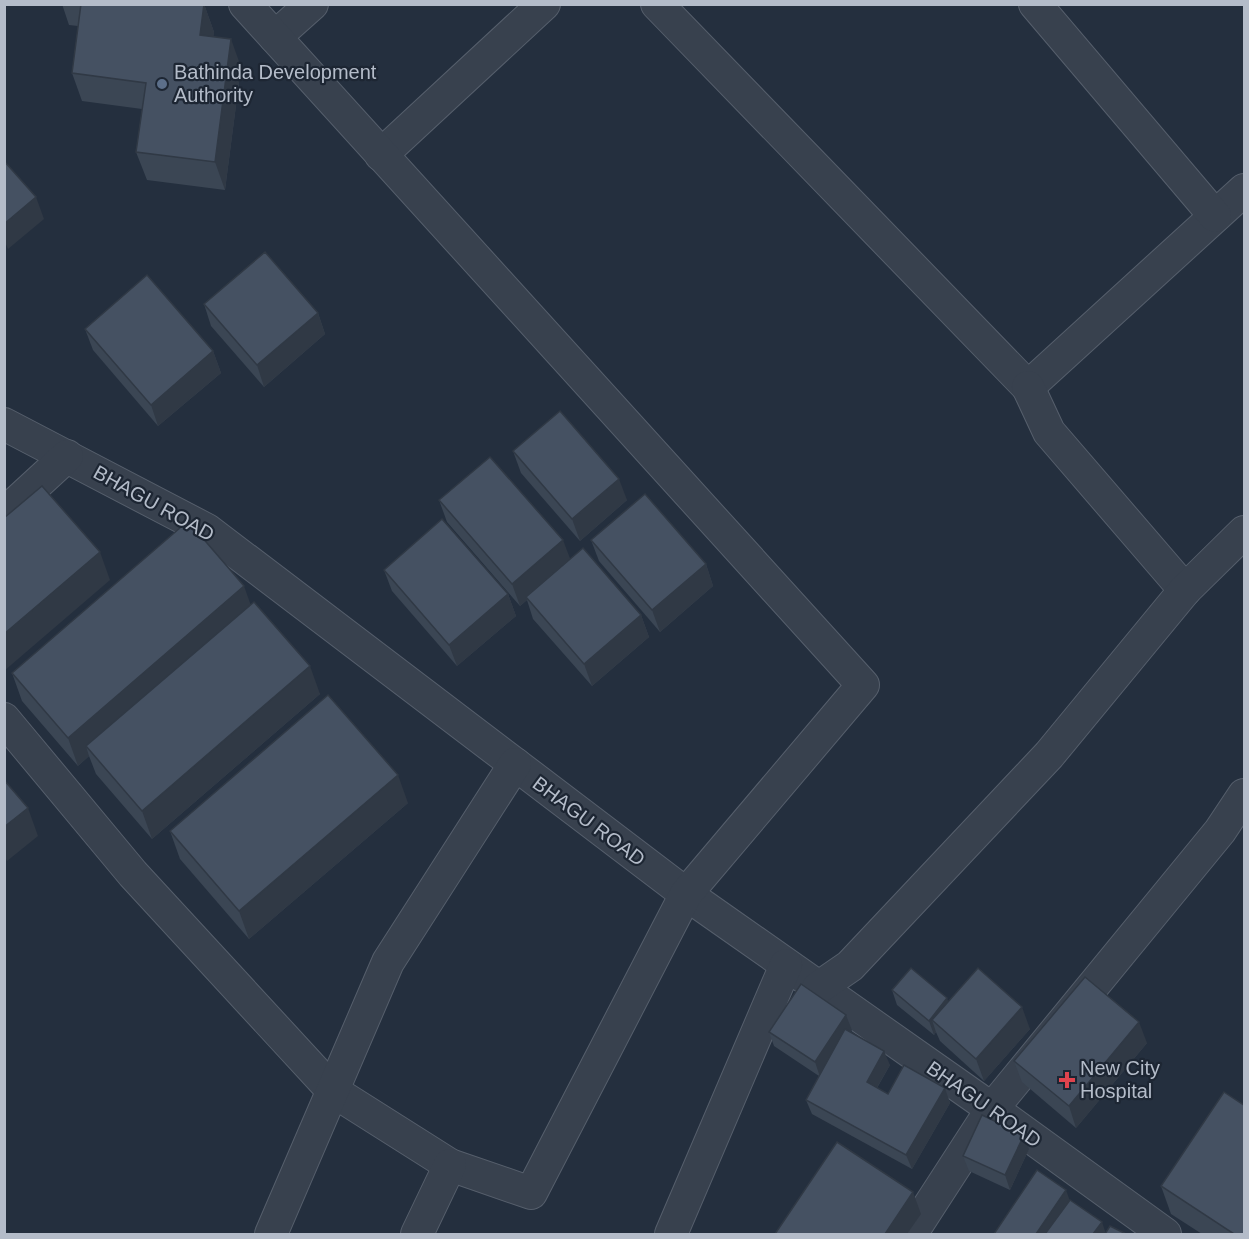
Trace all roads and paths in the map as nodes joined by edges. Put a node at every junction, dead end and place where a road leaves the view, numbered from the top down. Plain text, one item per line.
1 (245, 4) edge
2 (312, 4) edge
3 (543, 4) edge
4 (657, 4) edge
5 (1039, 6) edge
6 (274, 37) junction
7 (381, 155) junction
8 (1245, 189) edge
9 (1215, 216) junction
10 (1028, 387) junction
11 (4, 424) edge
12 (67, 456) junction
13 (4, 514) edge
14 (1245, 532) edge
15 (1185, 590) junction
16 (4, 719) edge
17 (515, 764) junction
18 (1245, 795) edge
19 (686, 894) junction
20 (786, 965) junction
21 (818, 988) junction
22 (333, 1091) junction
23 (992, 1109) junction
24 (450, 1165) junction
25 (1126, 1223) edge
26 (272, 1234) edge
27 (417, 1234) edge
28 (671, 1234) edge
29 (911, 1234) edge
30 (1165, 1234) edge

1 - 6 street
2 - 6 street
3 - 7 street
4 - 10 street
5 - 9 street
6 - 7 street
7 - 19 street
8 - 9 street
9 - 10 street
10 - 15 street
11 - 12 street, BHAGU ROAD
12 - 13 street
12 - 17 street, BHAGU ROAD
14 - 15 street
15 - 21 street
16 - 22 street
17 - 19 street, BHAGU ROAD
17 - 22 street
18 - 23 street
19 - 20 street, BHAGU ROAD
19 - 24 street
20 - 21 street, BHAGU ROAD
20 - 28 street
21 - 23 street, BHAGU ROAD
22 - 24 street
22 - 26 street
23 - 25 street, BHAGU ROAD
23 - 29 street
24 - 27 street
25 - 30 street, BHAGU ROAD

